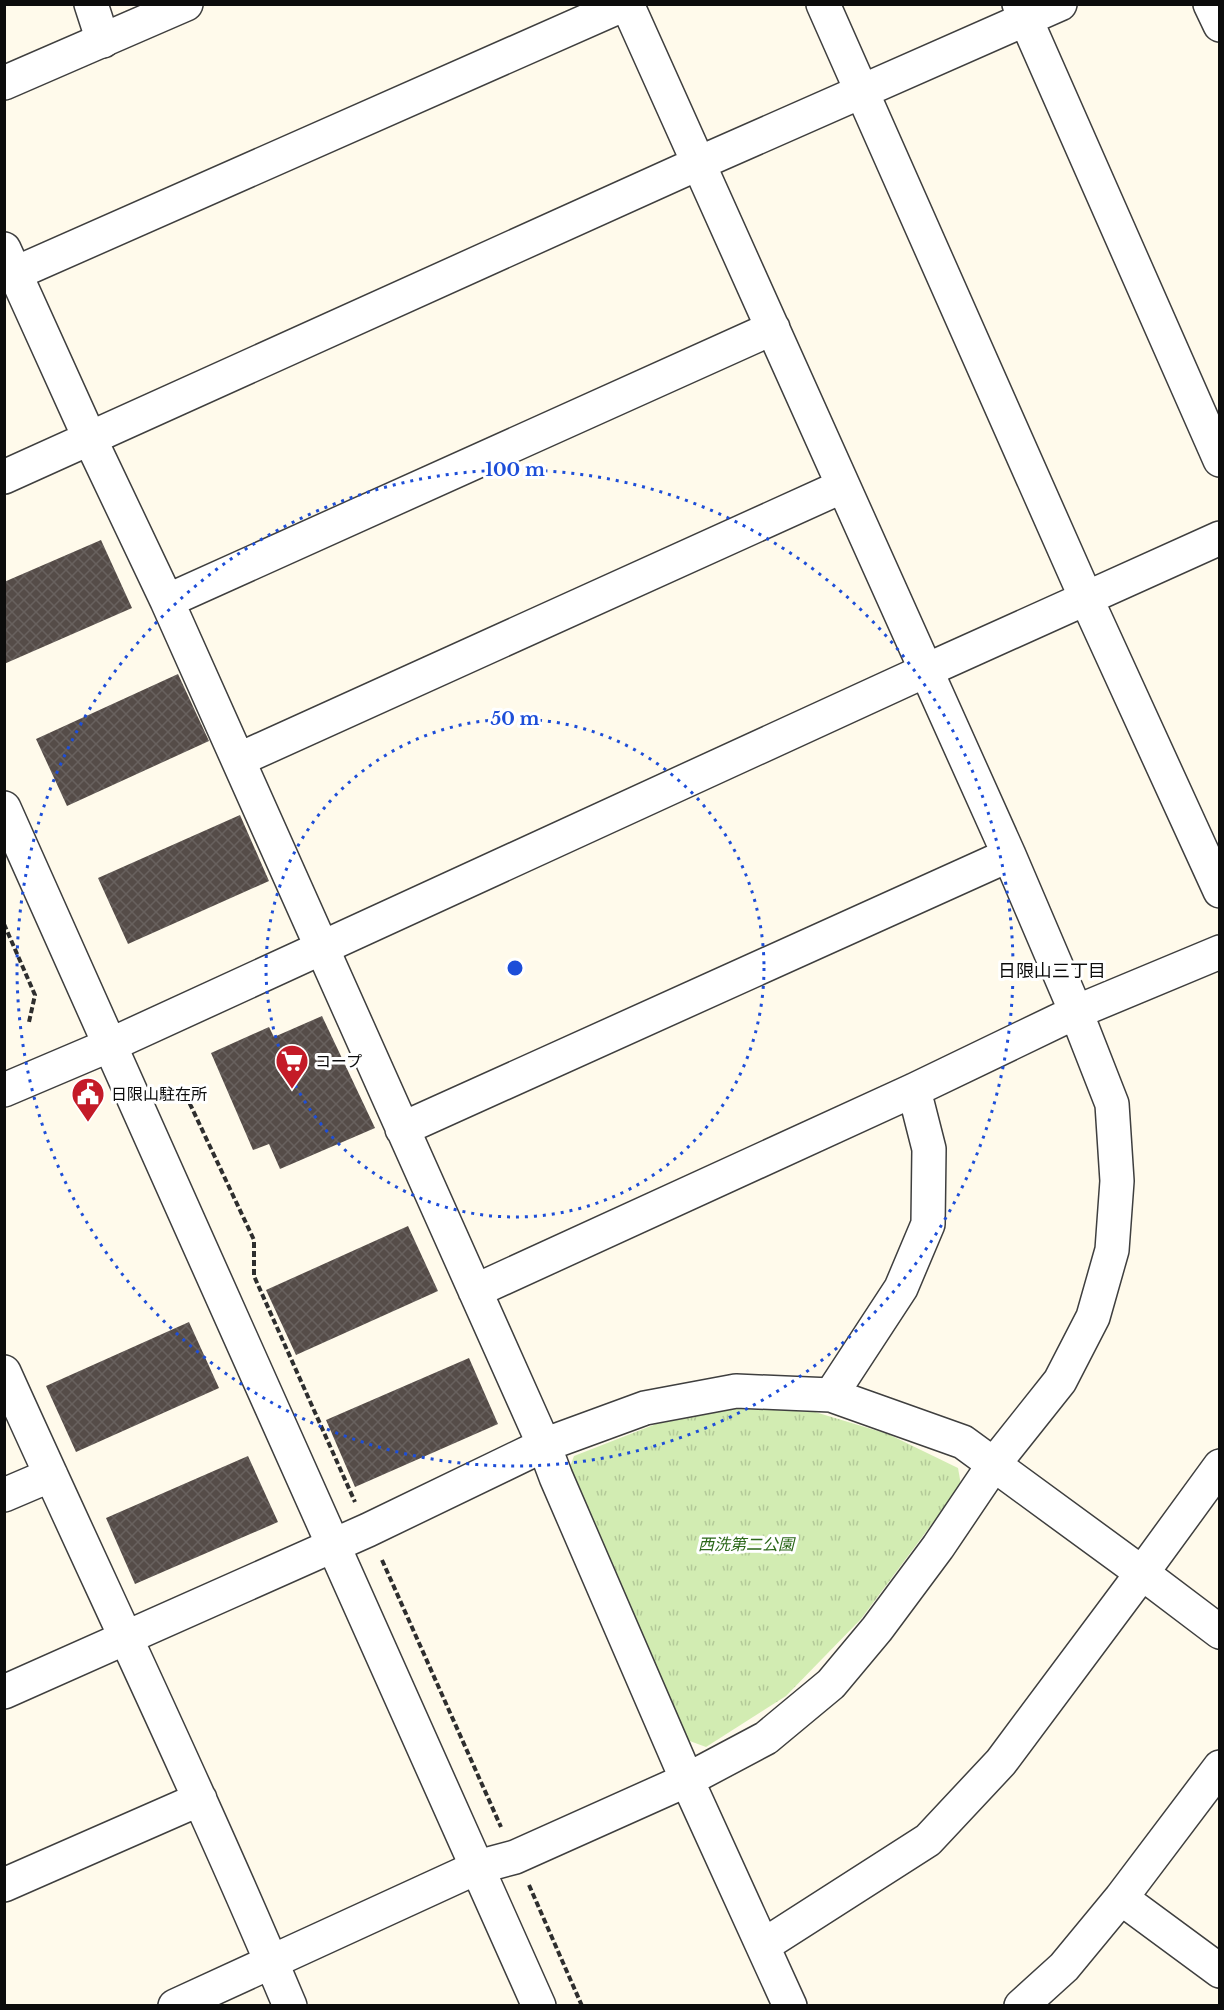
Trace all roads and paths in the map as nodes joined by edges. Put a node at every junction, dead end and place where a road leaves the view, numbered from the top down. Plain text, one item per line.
1 (91, 4) edge
2 (186, 4) edge
3 (626, 4) edge
4 (823, 4) edge
5 (1060, 4) edge
6 (1210, 4) edge
7 (1023, 12) edge
8 (1220, 25) edge
9 (103, 41) junction
10 (4, 83) edge
11 (861, 92) junction
12 (697, 164) junction
13 (10, 261) edge
14 (773, 328) junction
15 (90, 439) junction
16 (1220, 460) edge
17 (4, 477) edge
18 (843, 486) junction
19 (1220, 538) edge
20 (1086, 598) junction
21 (167, 602) junction
22 (927, 670) junction
23 (238, 760) junction
24 (4, 808) edge
25 (1009, 855) junction
26 (1220, 891) edge
27 (4, 924) edge
28 (322, 949) junction
29 (1220, 952) edge
30 (1076, 1012) junction
31 (29, 1022) dead end
32 (110, 1046) junction
33 (4, 1090) edge
34 (914, 1090) junction
35 (402, 1129) junction
36 (475, 1291) junction
37 (4, 1372) edge
38 (831, 1395) junction
39 (544, 1445) junction
40 (994, 1464) junction
41 (1220, 1466) edge
42 (51, 1475) junction
43 (4, 1496) edge
44 (334, 1544) junction
45 (1142, 1573) junction
46 (1220, 1632) edge
47 (124, 1638) junction
48 (4, 1692) edge
49 (1220, 1767) edge
50 (687, 1780) junction
51 (200, 1799) junction
52 (478, 1867) junction
53 (4, 1885) edge
54 (1121, 1898) junction
55 (764, 1945) junction
56 (273, 1962) junction
57 (1220, 1971) edge
58 (175, 2006) edge
59 (290, 2006) edge
60 (539, 2006) edge
61 (790, 2006) edge
62 (1021, 2006) edge

1 - 9 street
2 - 9 street
3 - 12 street
3 - 13 street
4 - 11 street
5 - 7 street
6 - 8 street
7 - 11 street
7 - 16 street
9 - 10 street
11 - 12 street
11 - 20 street
12 - 14 street
12 - 15 street
13 - 15 street
14 - 18 street
14 - 21 street
15 - 17 street
15 - 21 street
18 - 22 street
18 - 23 street
19 - 20 street
20 - 22 street
20 - 26 street
21 - 23 street
22 - 25 street
22 - 28 street
23 - 28 street
24 - 32 street
25 - 30 street
25 - 35 street
27 - 31 path
28 - 32 street
28 - 35 street
29 - 30 street
30 - 34 street
30 - 40 street
32 - 33 street
32 - 44 street
34 - 36 street
34 - 38 street
35 - 36 street
36 - 39 street
37 - 42 street
38 - 39 street
38 - 40 street
39 - 44 street
39 - 50 street
40 - 45 street
40 - 50 street
41 - 45 street
42 - 43 street
42 - 47 street
44 - 47 street
44 - 52 street
45 - 46 street
45 - 55 street
47 - 48 street
47 - 51 street
49 - 54 street
50 - 52 street
50 - 55 street
51 - 53 street
51 - 56 street
52 - 56 street
52 - 60 street
54 - 57 street
54 - 62 street
55 - 61 street
56 - 58 street
56 - 59 street

